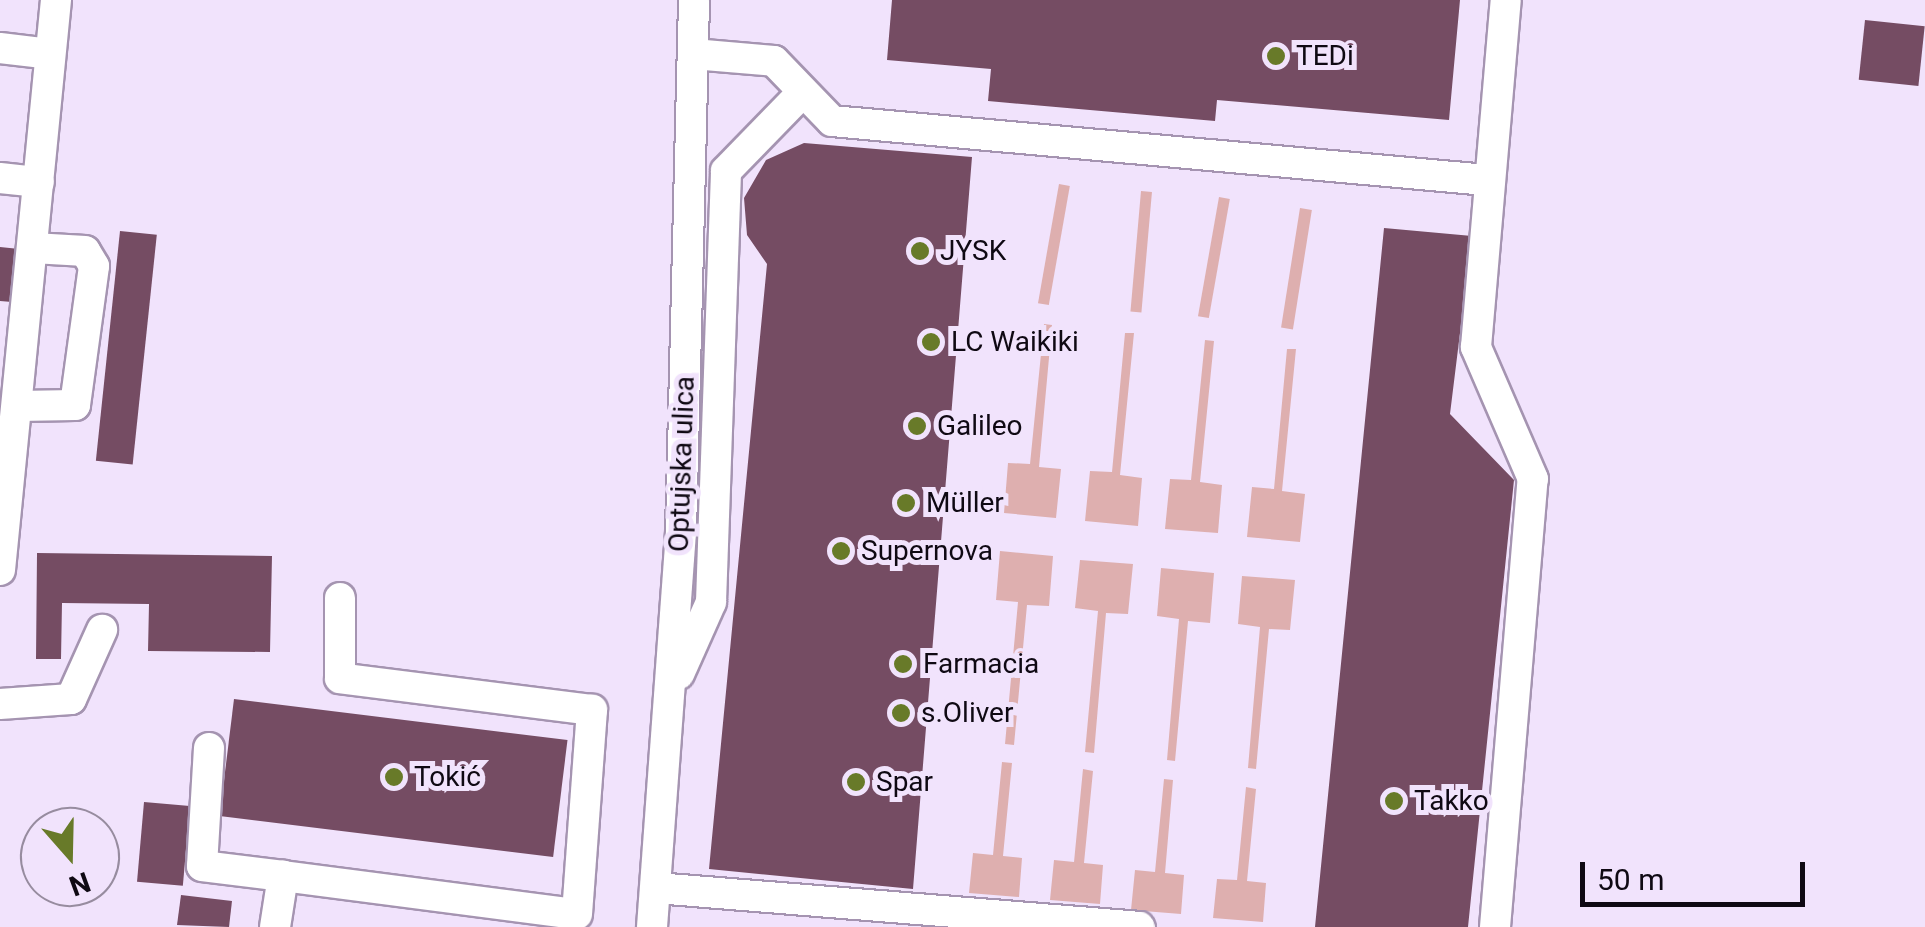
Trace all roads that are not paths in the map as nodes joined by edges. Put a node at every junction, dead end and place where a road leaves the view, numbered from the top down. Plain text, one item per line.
1 (56, 0) edge
2 (694, 0) edge
3 (1506, 0) edge
4 (0, 48) edge
5 (50, 54) junction
6 (693, 54) junction
7 (799, 96) junction
8 (0, 178) edge
9 (1486, 180) junction
10 (39, 182) junction
11 (33, 248) junction
12 (18, 406) junction
13 (0, 570) edge
14 (340, 598) dead end
15 (102, 630) dead end
16 (670, 695) junction
17 (0, 704) edge
18 (208, 748) dead end
19 (283, 876) junction
20 (656, 888) junction
21 (275, 927) edge
22 (652, 927) edge
23 (1138, 927) edge
24 (1495, 927) edge

1 - 5 street
2 - 6 street, Optujska ulica
3 - 9 street
4 - 5 street
5 - 10 street
6 - 7 street
6 - 16 street, Optujska ulica
7 - 9 street
7 - 16 street
8 - 10 street
9 - 24 street
10 - 11 street
11 - 12 street
11 - 12 street
12 - 13 street
14 - 19 street
15 - 17 street
16 - 20 street, Optujska ulica
18 - 19 street
19 - 21 street
20 - 22 street, Optujska ulica
20 - 23 street

